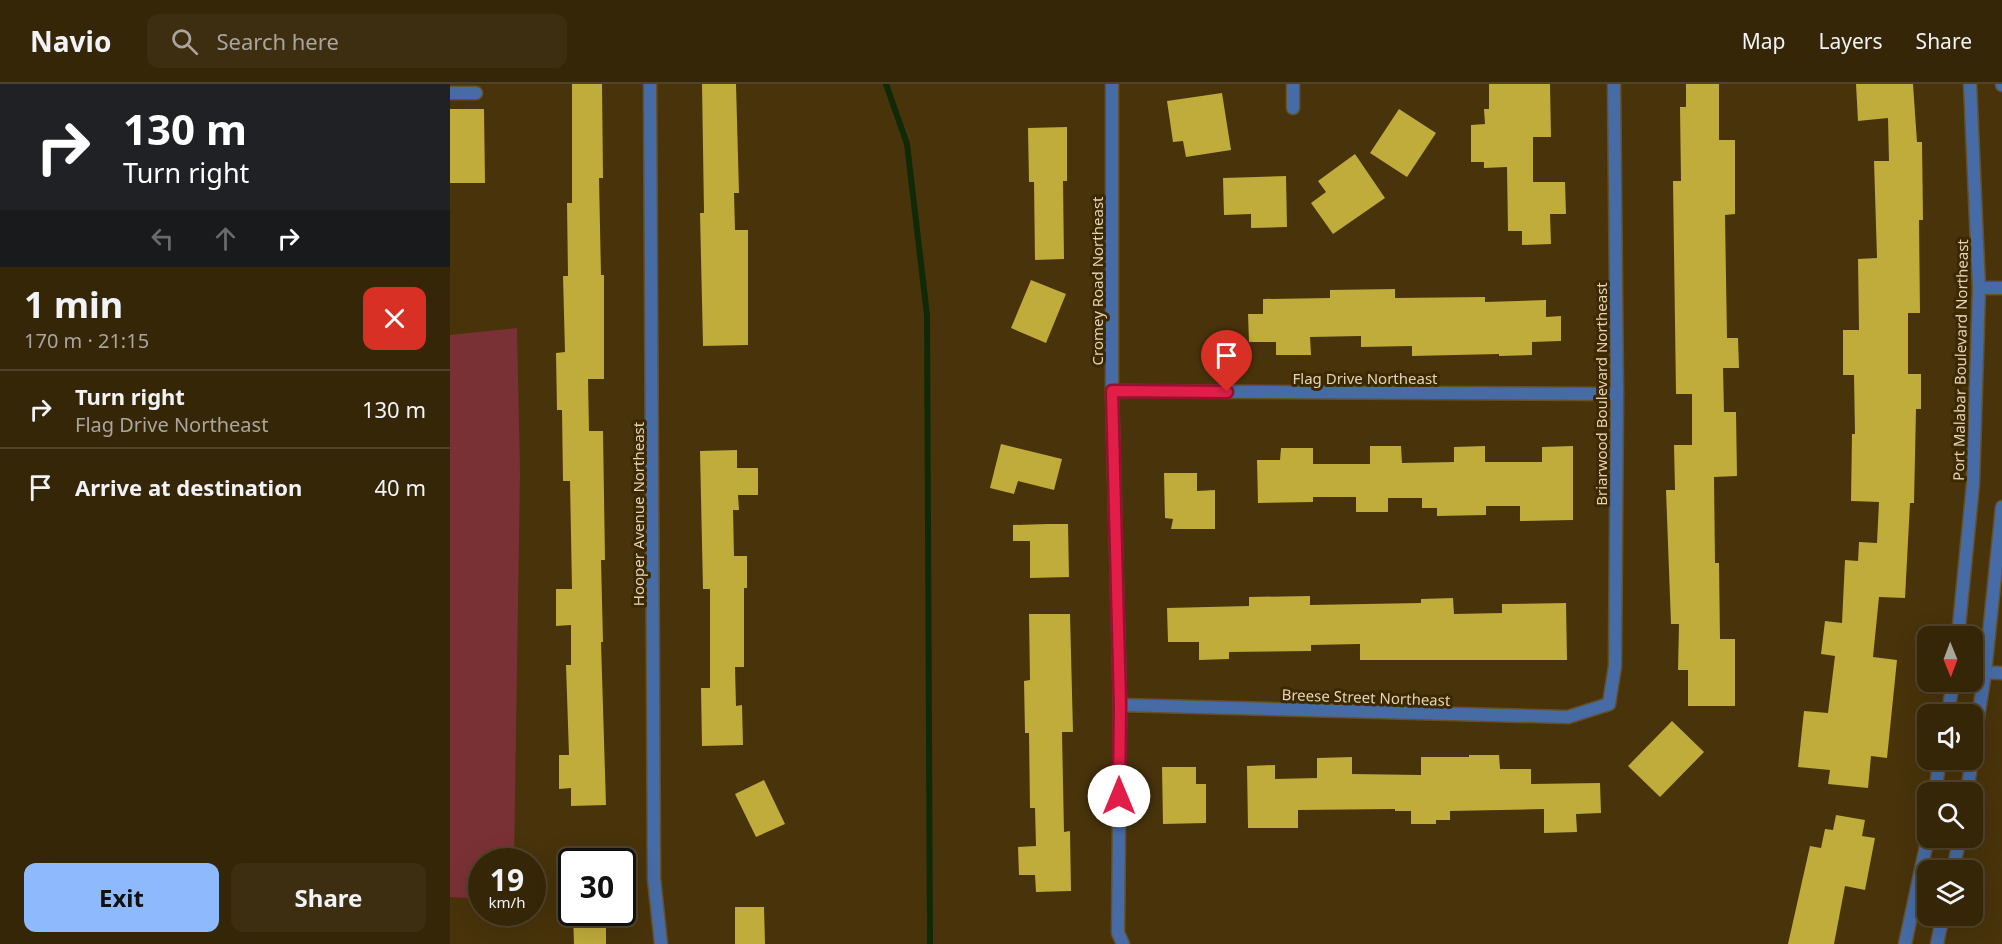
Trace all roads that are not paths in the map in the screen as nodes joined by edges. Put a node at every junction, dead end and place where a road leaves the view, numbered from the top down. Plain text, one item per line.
1 (650, 84) edge
2 (1112, 84) edge
3 (1293, 84) edge
4 (1614, 84) edge
5 (1970, 84) edge
6 (450, 93) edge
7 (476, 93) dead end
8 (1293, 108) dead end
9 (1979, 288) junction
10 (2002, 288) edge
11 (1112, 391) junction
12 (1617, 394) junction
13 (2002, 507) edge
14 (1959, 626) edge
15 (1983, 644) edge
16 (1983, 673) edge
17 (2002, 673) edge
18 (1609, 704) joint
19 (1120, 705) junction
20 (1926, 848) edge
21 (1941, 926) edge
22 (661, 944) edge
23 (1123, 944) edge
24 (1905, 944) edge
25 (1937, 944) edge

1 - 22 street, Hooper Avenue Northeast
2 - 11 street, Cromey Road Northeast
3 - 8 street
4 - 12 street, Briarwood Boulevard Northeast
5 - 9 street, Port Malabar Boulevard Northeast
6 - 7 street
9 - 10 street
9 - 14 street, Port Malabar Boulevard Northeast
11 - 12 street, Flag Drive Northeast
11 - 19 street, Cromey Road Northeast
12 - 18 street, Briarwood Boulevard Northeast
13 - 15 street
16 - 17 street
18 - 19 street, Breese Street Northeast
19 - 23 street, Cromey Road Northeast
20 - 24 street
21 - 25 street

